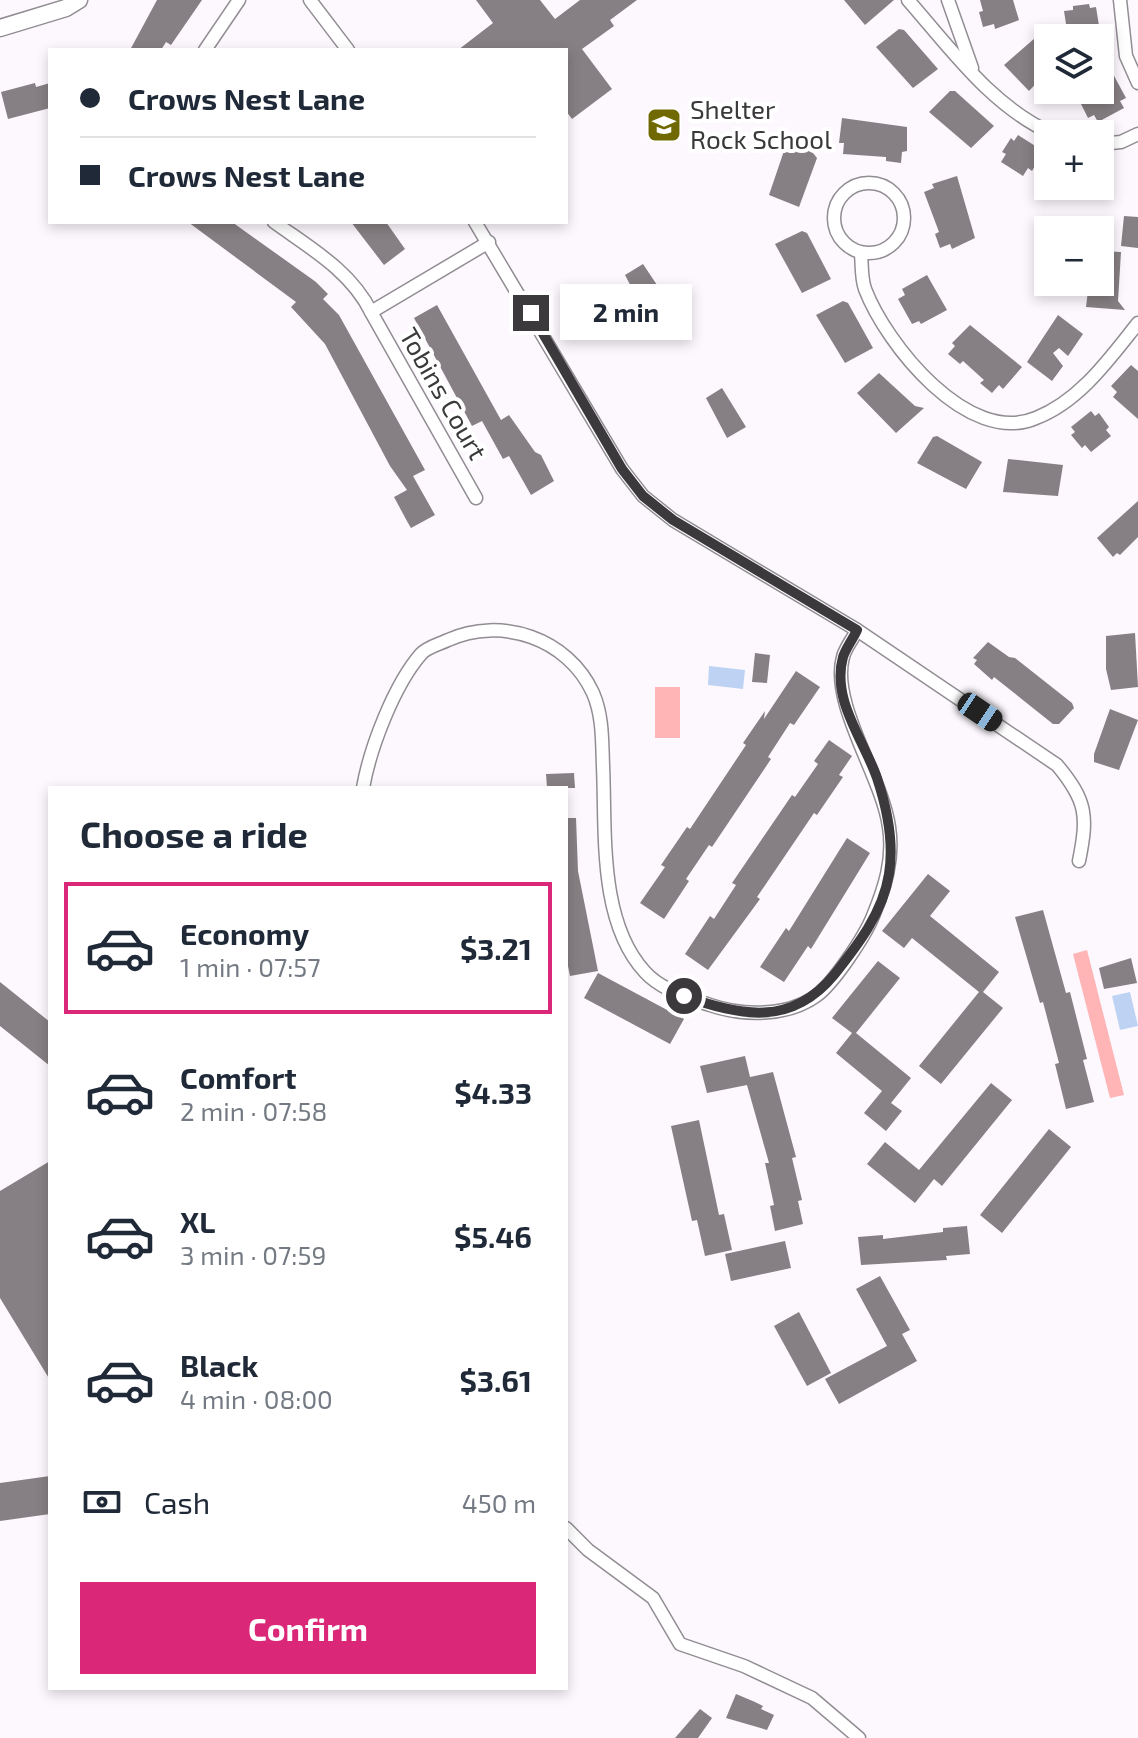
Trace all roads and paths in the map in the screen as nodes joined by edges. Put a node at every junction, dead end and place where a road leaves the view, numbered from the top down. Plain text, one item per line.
1 (79, 0) edge
2 (239, 0) edge
3 (310, 0) edge
4 (908, 0) edge
5 (948, 0) edge
6 (1120, 0) edge
7 (0, 28) edge
8 (206, 48) edge
9 (346, 48) edge
10 (974, 75) junction
11 (1138, 83) edge
12 (1034, 125) edge
13 (1138, 134) edge
14 (1114, 143) edge
15 (277, 224) edge
16 (476, 224) edge
17 (489, 242) junction
18 (861, 253) junction
19 (371, 312) junction
20 (1138, 323) edge
21 (476, 498) dead end
22 (857, 630) junction
23 (363, 786) edge
24 (1079, 861) dead end
25 (568, 1530) edge
26 (859, 1738) edge

1 - 7 street
2 - 8 street
3 - 9 street
4 - 10 street
5 - 10 street
6 - 11 street
10 - 12 street
13 - 14 street
15 - 19 street, Tobins Court
16 - 17 street
17 - 19 street, Tobins Court
17 - 22 street
18 - 18 street
18 - 20 street
19 - 21 street, Tobins Court
22 - 23 street
22 - 24 street
25 - 26 street

